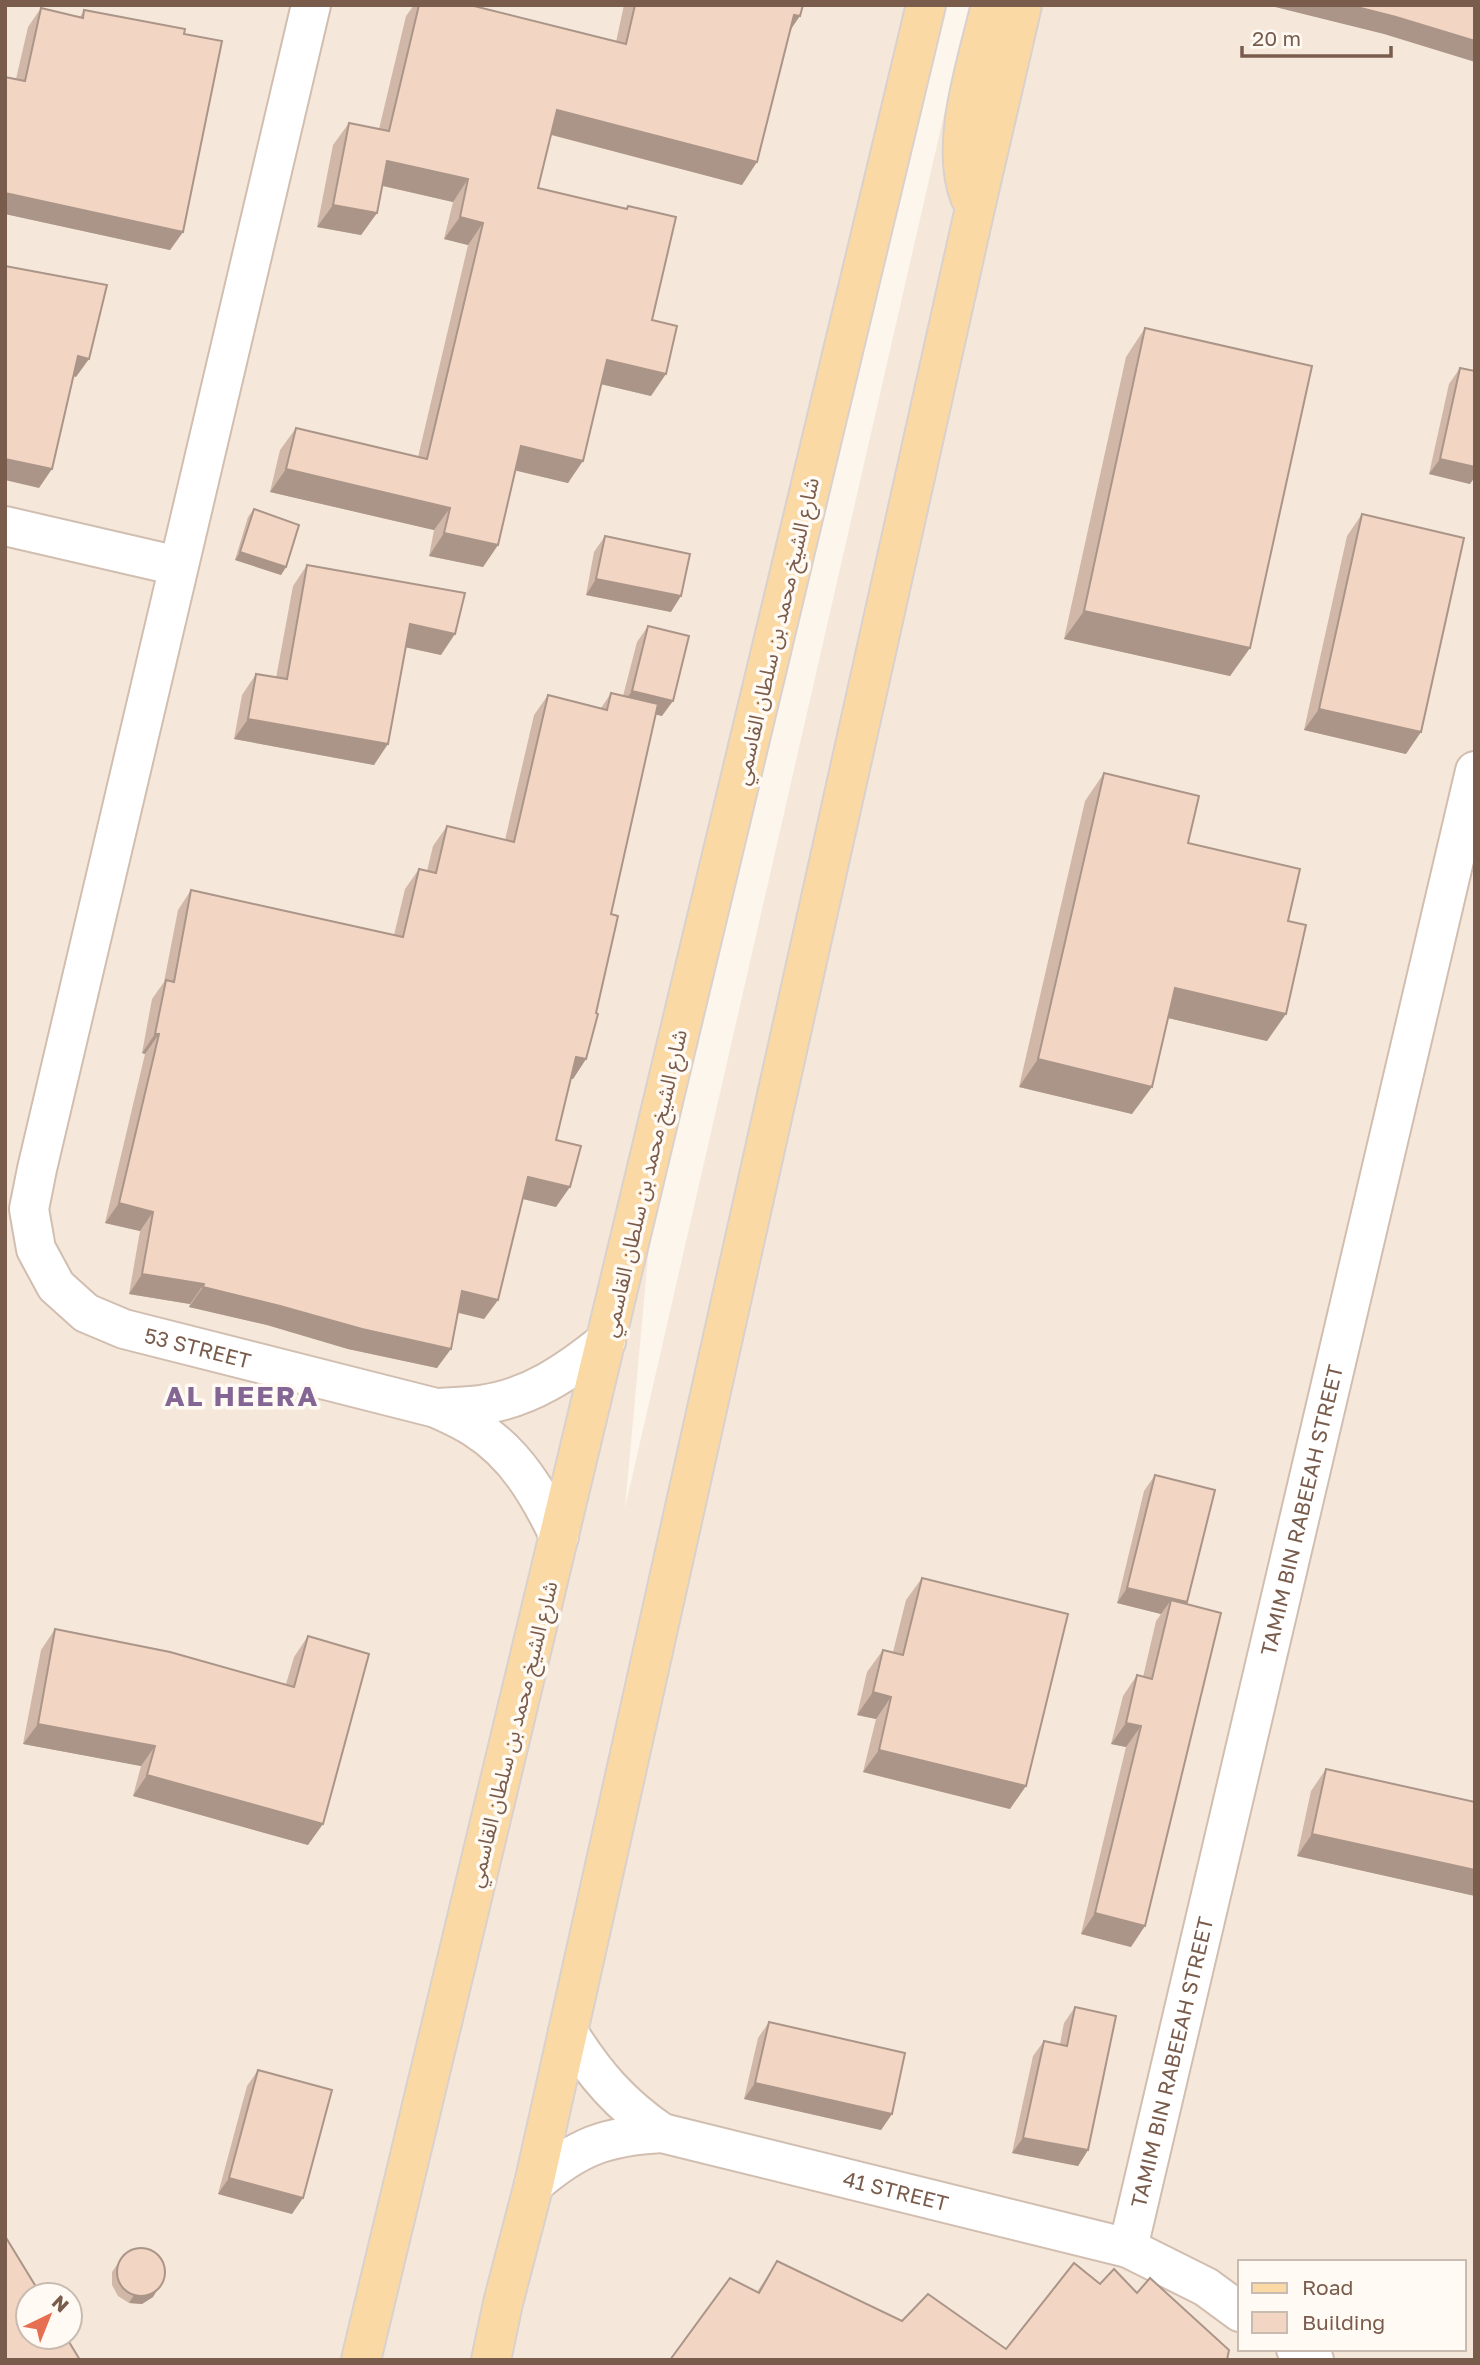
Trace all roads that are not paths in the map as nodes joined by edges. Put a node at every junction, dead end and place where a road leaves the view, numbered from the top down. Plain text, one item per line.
1 (311, 5) edge
2 (926, 5) edge
3 (991, 5) edge
4 (1023, 5) edge
5 (975, 208) junction
6 (5, 526) edge
7 (178, 566) junction
8 (1475, 771) edge
9 (606, 1340) junction
10 (436, 1408) junction
11 (559, 1536) junction
12 (568, 2032) junction
13 (662, 2133) junction
14 (534, 2184) junction
15 (1128, 2248) junction
16 (1238, 2311) edge
17 (361, 2360) edge
18 (491, 2360) edge

1 - 7 street, 53 STREET
2 - 9 main road, شارع الشيخ محمد بن سلطان القاسمي
3 - 5 main road
4 - 5 main road
5 - 12 main road
6 - 7 street
7 - 10 street, 53 STREET
8 - 15 street, TAMIM BIN RABEEAH STREET
9 - 10 street, 53 STREET
9 - 11 main road, شارع الشيخ محمد بن سلطان القاسمي
10 - 11 street, 53 STREET
11 - 17 main road, شارع الشيخ محمد بن سلطان القاسمي
12 - 13 street, 41 STREET
12 - 14 main road
13 - 14 street, 41 STREET
13 - 15 street, 41 STREET
14 - 18 main road
15 - 16 street, 41 STREET

